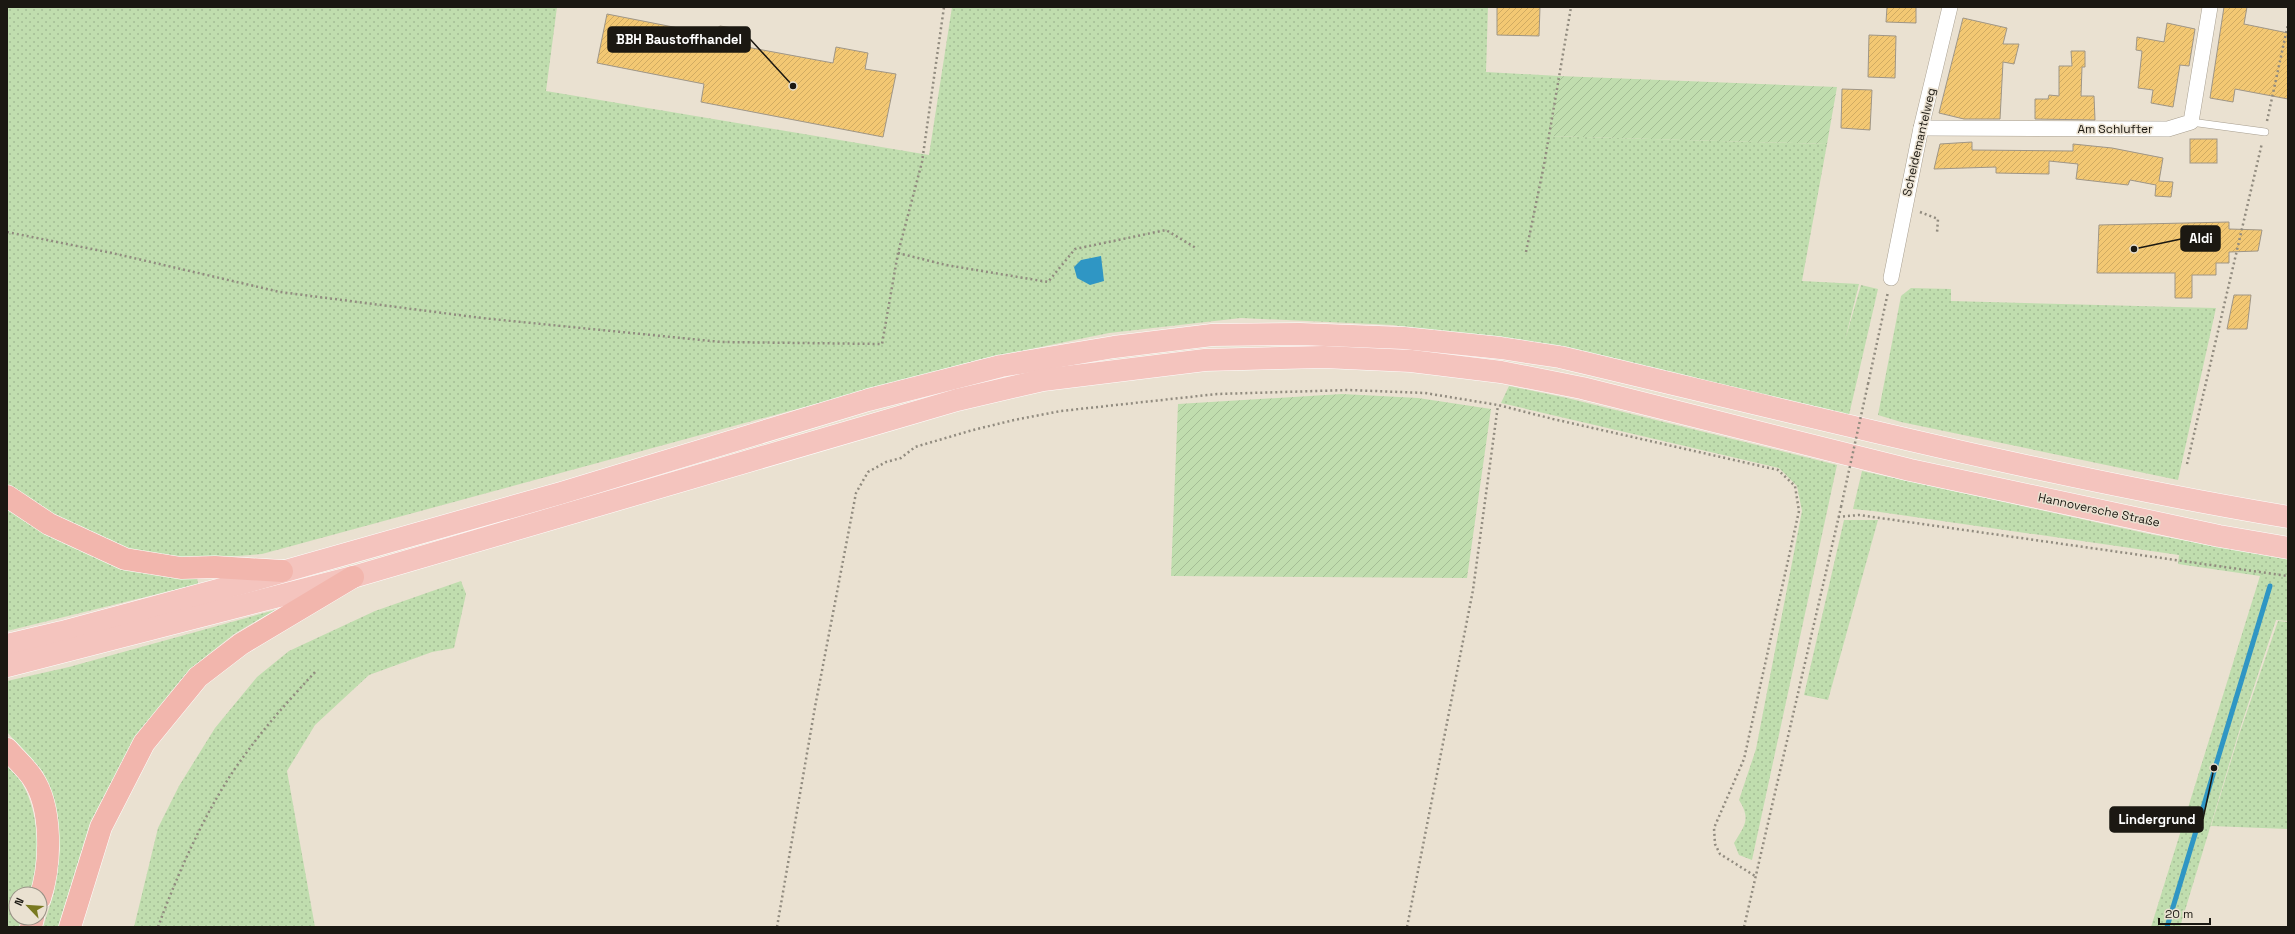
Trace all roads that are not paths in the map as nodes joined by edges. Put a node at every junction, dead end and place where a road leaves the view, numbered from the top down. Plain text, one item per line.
1 (1950, 7) edge
2 (2210, 7) edge
3 (2191, 122) junction
4 (1921, 128) junction
5 (2265, 132) road end
6 (1891, 278) road end
7 (7, 496) edge
8 (2288, 518) edge
9 (2288, 548) edge
10 (282, 571) junction
11 (353, 577) junction
12 (7, 645) edge
13 (7, 666) edge
14 (7, 749) edge
15 (42, 886) edge
16 (70, 927) edge

1 - 4 street, Scheidemantelweg
2 - 3 street
3 - 4 street, Am Schlufter
3 - 5 lane
4 - 6 street, Scheidemantelweg
7 - 10 highway
8 - 10 highway
9 - 11 highway, Hannoversche Straße
10 - 12 highway
11 - 13 highway, Hannoversche Straße
11 - 16 highway
14 - 15 highway

